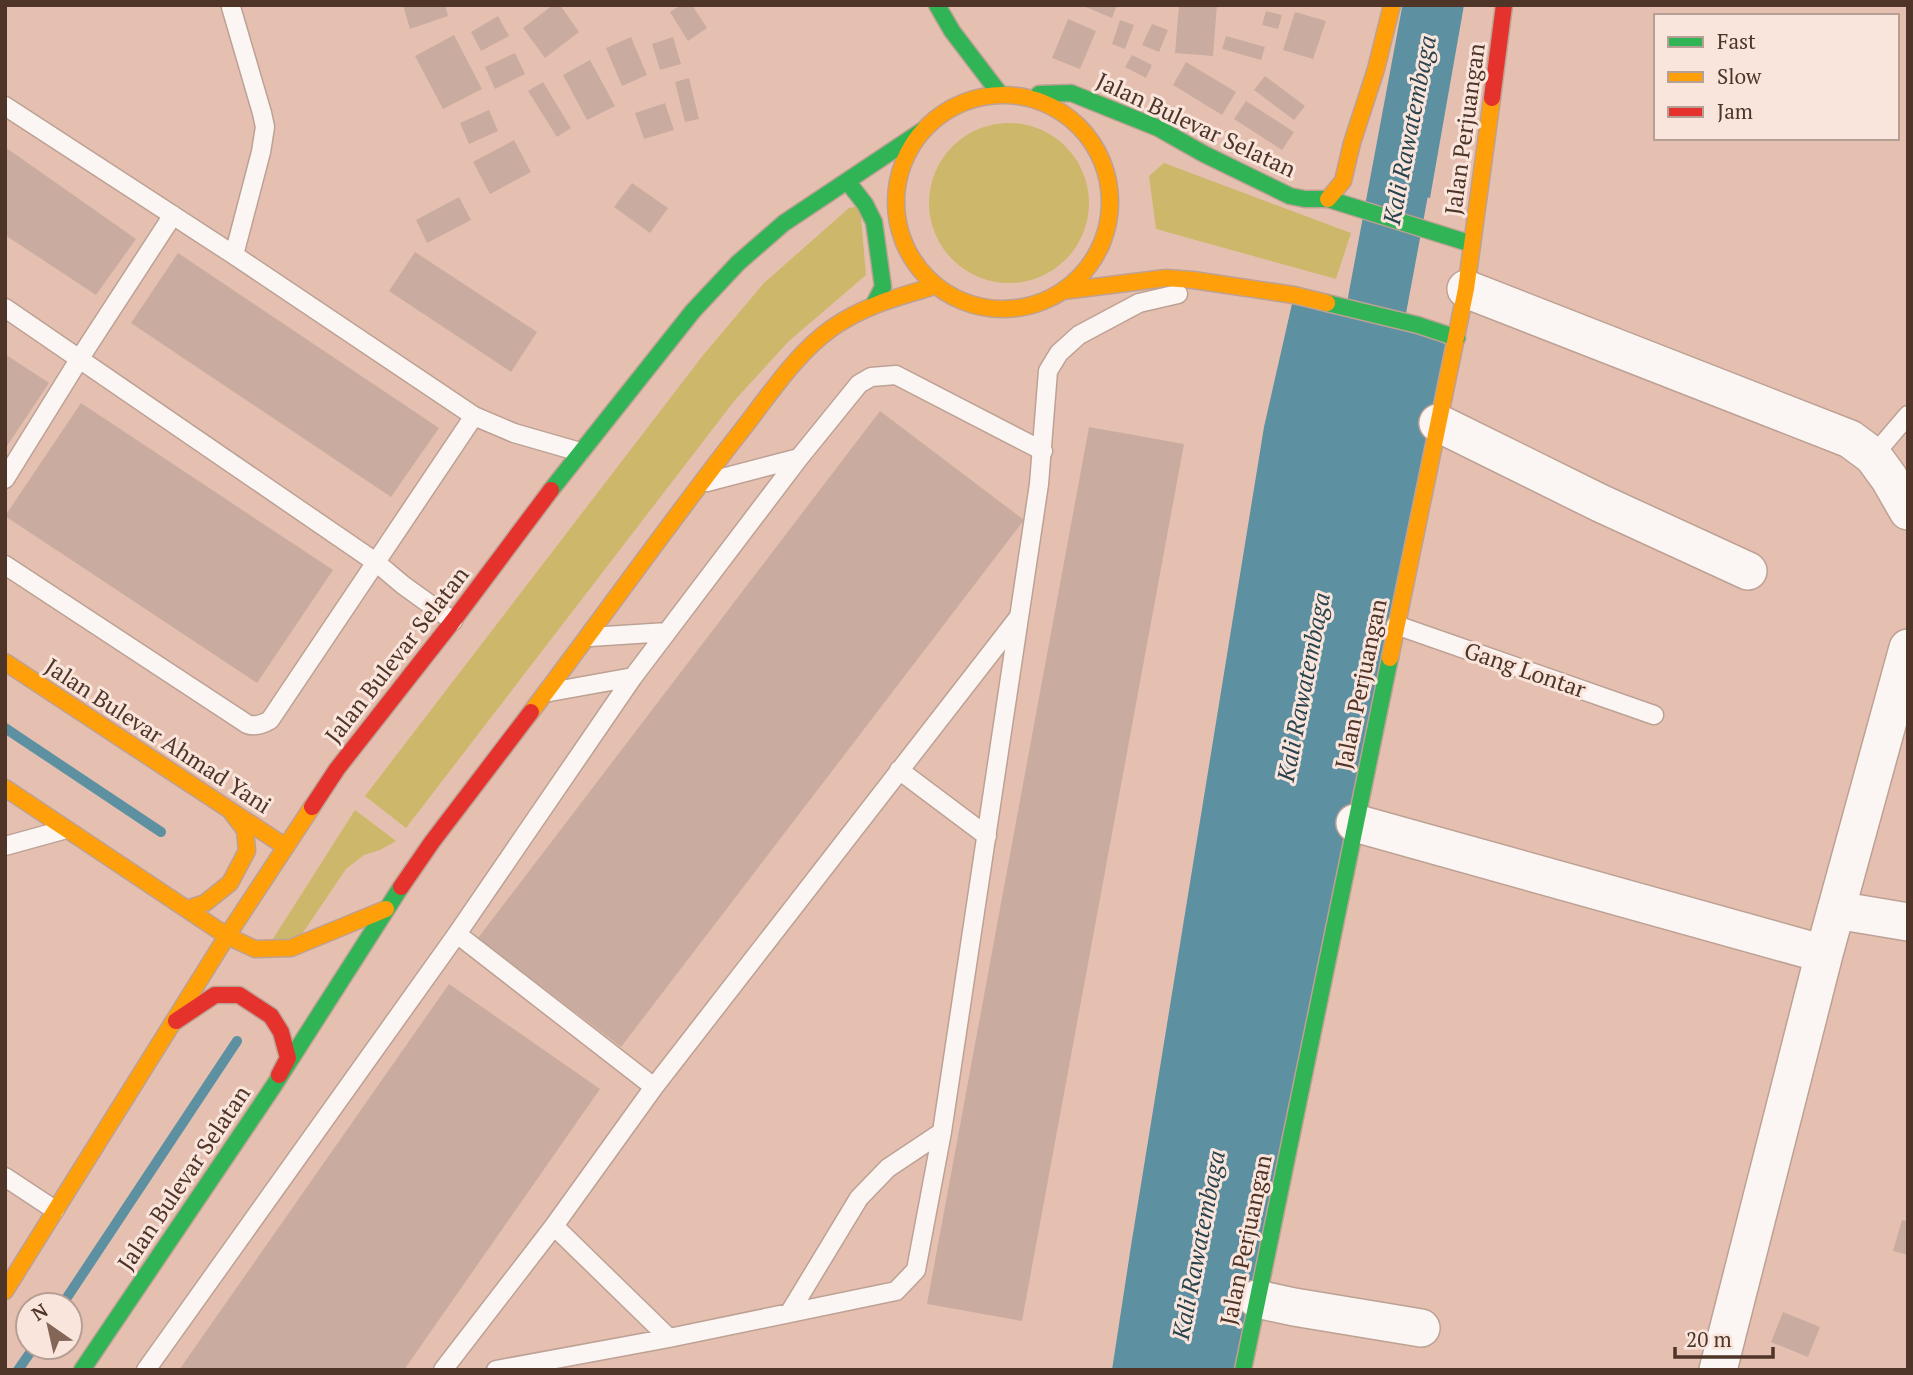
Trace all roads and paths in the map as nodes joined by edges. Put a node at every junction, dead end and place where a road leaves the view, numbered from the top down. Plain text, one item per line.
1 (937, 5) edge
2 (1392, 5) edge
3 (1504, 5) edge
4 (230, 7) dead end
5 (1000, 94) junction
6 (1020, 95) junction
7 (5, 106) edge
8 (922, 131) junction
9 (847, 181) junction
10 (1328, 199) junction
11 (173, 215) junction
12 (1472, 244) junction
13 (234, 255) junction
14 (1222, 284) junction
15 (935, 286) junction
16 (1466, 289) junction
17 (1063, 290) junction
18 (874, 304) junction
19 (5, 308) edge
20 (1457, 338) junction
21 (80, 358) junction
22 (1908, 415) edge
23 (474, 416) junction
24 (1437, 423) junction
25 (1043, 451) junction
26 (580, 452) junction
27 (1873, 456) junction
28 (799, 458) junction
29 (5, 479) edge
30 (700, 484) junction
31 (1908, 511) edge
32 (377, 563) junction
33 (5, 565) edge
34 (1748, 571) dead end
35 (1020, 615) junction
36 (453, 621) junction
37 (1396, 625) junction
38 (667, 632) junction
39 (588, 637) junction
40 (1908, 648) edge
41 (5, 662) edge
42 (633, 677) junction
43 (545, 693) junction
44 (1654, 715) dead end
45 (899, 770) junction
46 (5, 788) edge
47 (232, 813) junction
48 (1355, 823) junction
49 (67, 829) junction
50 (987, 836) junction
51 (5, 846) edge
52 (286, 847) junction
53 (187, 909) junction
54 (386, 909) junction
55 (1836, 911) junction
56 (1908, 922) edge
57 (457, 934) junction
58 (227, 936) junction
59 (1824, 954) junction
60 (169, 1026) junction
61 (273, 1087) junction
62 (654, 1087) junction
63 (942, 1132) junction
64 (5, 1177) edge
65 (55, 1210) junction
66 (554, 1226) junction
67 (5, 1291) edge
68 (1257, 1299) junction
69 (790, 1312) junction
70 (1421, 1328) dead end
71 (669, 1338) junction
72 (82, 1370) edge
73 (146, 1370) edge
74 (443, 1370) edge
75 (496, 1370) edge
76 (1243, 1370) edge
77 (1718, 1370) edge

1 - 5 main road
2 - 10 main road
3 - 12 main road, Jalan Perjuangan
4 - 13 lane
5 - 6 main road
5 - 8 main road
6 - 10 main road, Jalan Bulevar Selatan
6 - 17 main road
7 - 11 lane
8 - 9 main road, Jalan Bulevar Selatan
8 - 15 main road
9 - 18 main road
9 - 26 main road, Jalan Bulevar Selatan
10 - 12 main road, Jalan Bulevar Selatan
11 - 13 lane
11 - 21 lane
12 - 16 main road, Jalan Perjuangan
13 - 23 lane
14 - 17 main road
14 - 20 main road
14 - 25 lane
15 - 17 main road
15 - 18 main road, Jalan Bulevar Selatan
16 - 20 main road, Jalan Perjuangan
16 - 27 street
18 - 30 main road, Jalan Bulevar Selatan
19 - 21 lane
20 - 24 main road, Jalan Perjuangan
21 - 29 lane
21 - 32 lane
22 - 27 lane
23 - 26 lane
23 - 32 lane
24 - 34 street
24 - 37 main road, Jalan Perjuangan
25 - 28 lane
25 - 35 lane
26 - 36 main road, Jalan Bulevar Selatan
27 - 31 street
28 - 30 lane
28 - 38 lane
30 - 39 main road, Jalan Bulevar Selatan
32 - 33 lane
32 - 36 lane
35 - 45 lane
35 - 50 lane
36 - 52 main road, Jalan Bulevar Selatan
37 - 44 lane, Gang Lontar
37 - 48 main road, Jalan Perjuangan
38 - 39 lane
38 - 42 lane
39 - 43 main road, Jalan Bulevar Selatan
40 - 55 street
41 - 47 main road, Jalan Bulevar Ahmad Yani
42 - 43 lane
42 - 57 lane
43 - 54 main road, Jalan Bulevar Selatan
45 - 50 lane
45 - 62 lane
46 - 49 main road
47 - 52 main road, Jalan Bulevar Ahmad Yani
47 - 53 main road
48 - 59 street
48 - 68 main road, Jalan Perjuangan
49 - 51 lane
49 - 53 main road
50 - 63 lane
52 - 58 main road, Jalan Bulevar Selatan
53 - 58 main road
54 - 58 main road
54 - 61 main road, Jalan Bulevar Selatan
55 - 56 street
55 - 59 street
57 - 62 lane
57 - 73 lane
58 - 60 main road, Jalan Bulevar Selatan
59 - 77 street
60 - 61 main road
60 - 65 main road, Jalan Bulevar Selatan
61 - 72 main road, Jalan Bulevar Selatan
62 - 66 lane
63 - 69 lane
63 - 69 lane
64 - 65 lane
65 - 67 main road, Jalan Bulevar Selatan
66 - 71 lane
66 - 74 lane
68 - 70 street
68 - 76 main road, Jalan Perjuangan
69 - 71 lane
71 - 75 lane

